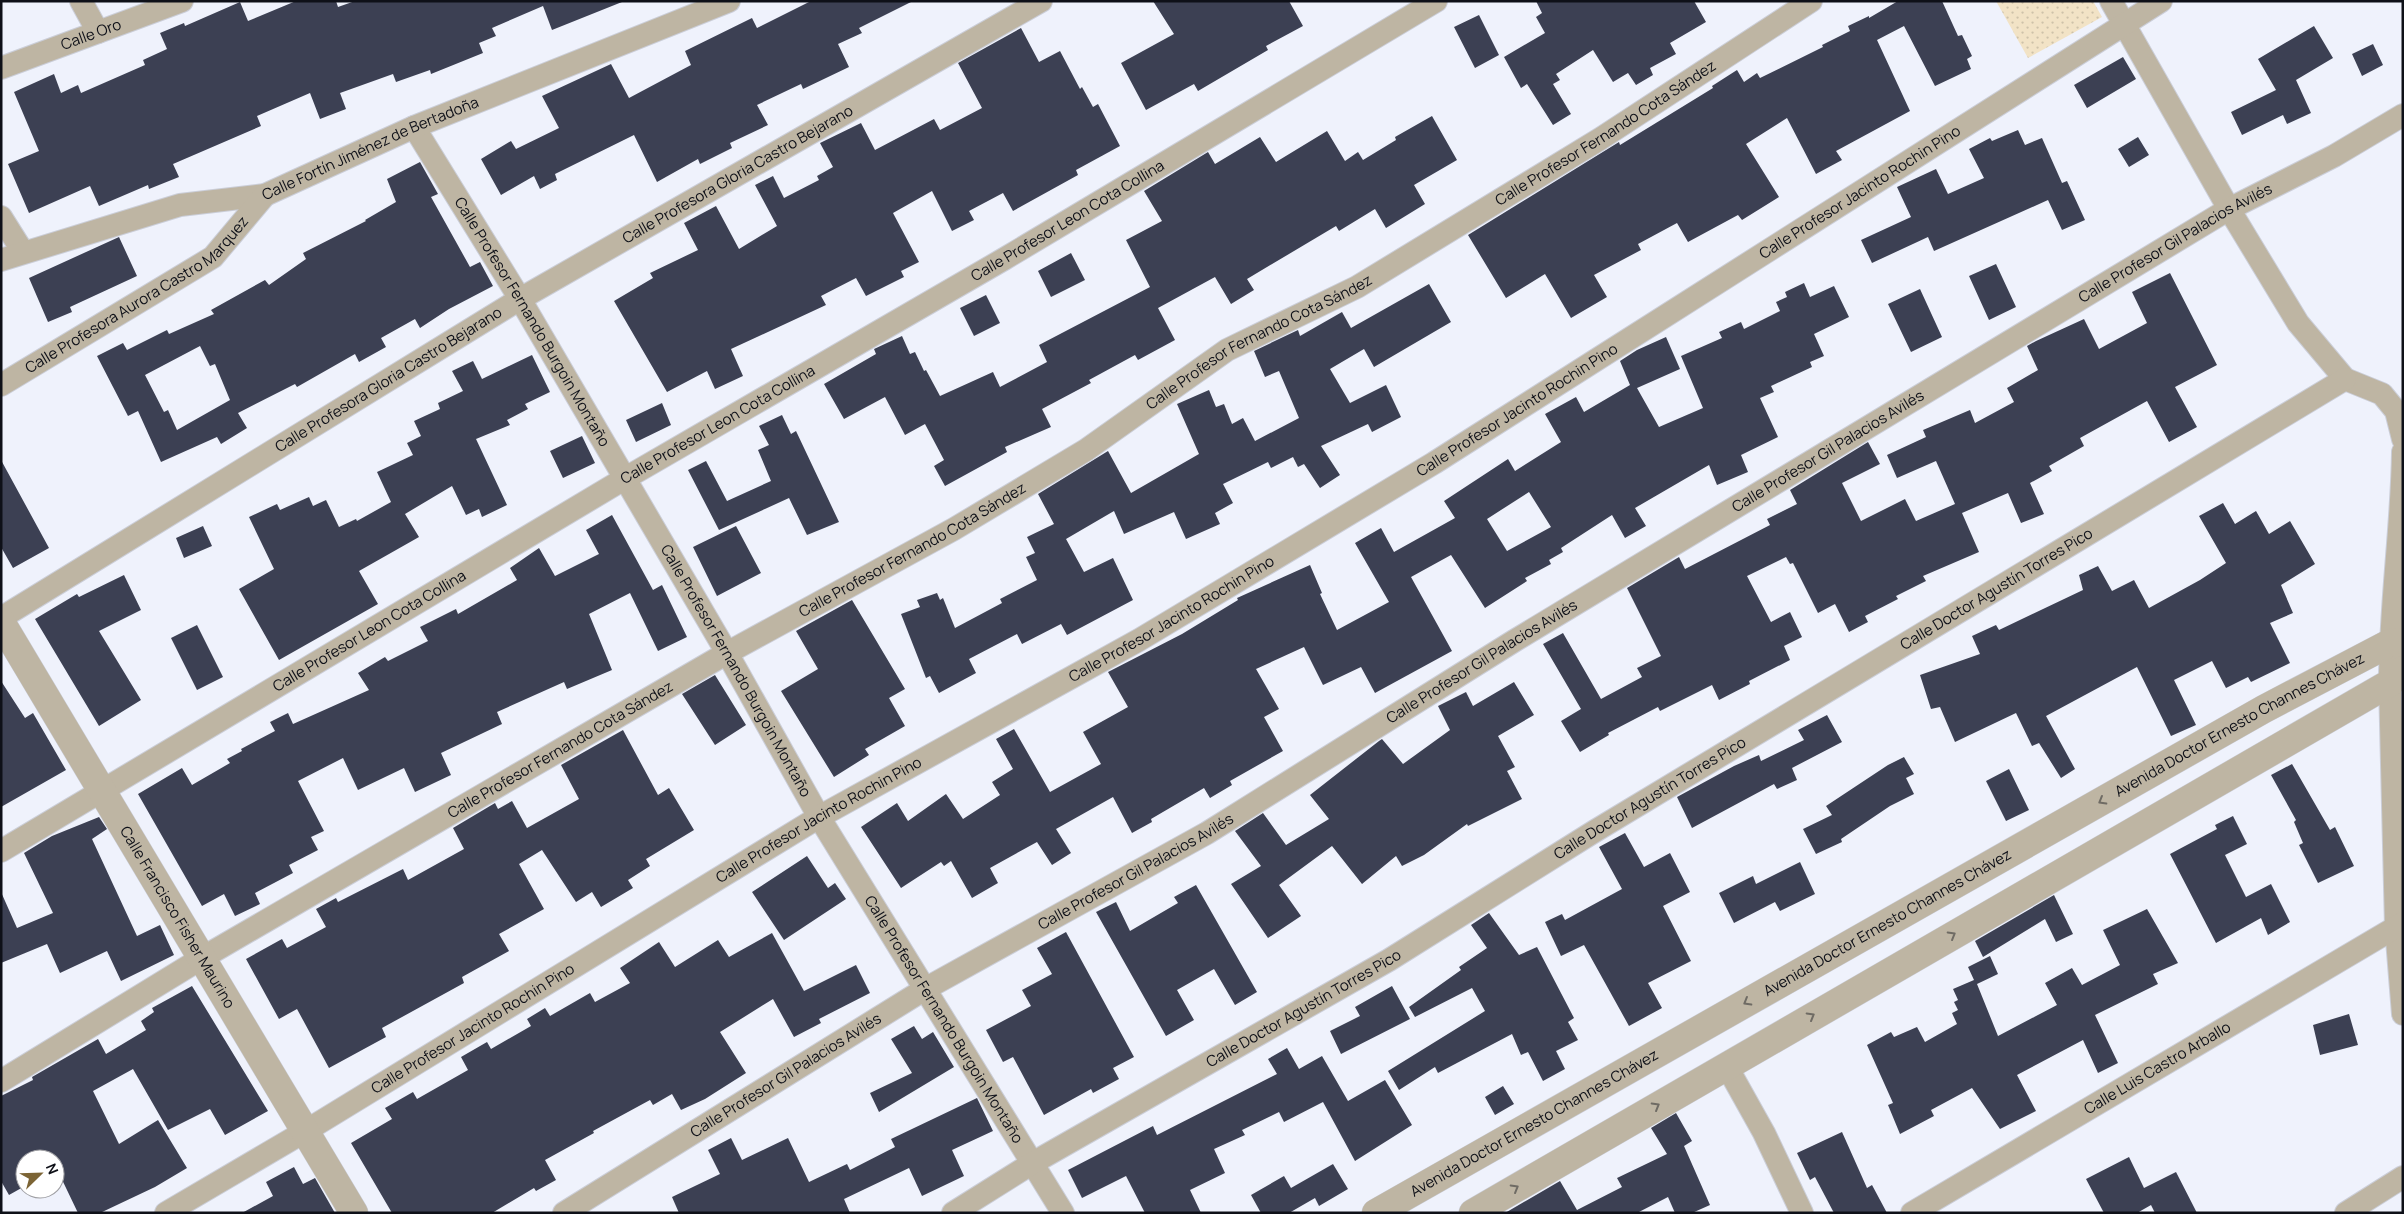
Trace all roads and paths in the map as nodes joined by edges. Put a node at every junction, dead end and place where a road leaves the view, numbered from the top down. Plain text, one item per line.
1 (81, 1) edge
2 (182, 1) edge
3 (729, 1) edge
4 (1041, 1) edge
5 (1436, 1) edge
6 (1811, 1) edge
7 (2111, 1) edge
8 (2161, 1) edge
9 (2123, 24) junction
10 (98, 32) junction
11 (1, 68) edge
12 (2403, 115) edge
13 (414, 127) junction
14 (265, 195) junction
15 (2230, 209) junction
16 (1, 217) edge
17 (23, 252) junction
18 (1, 260) edge
19 (520, 299) junction
20 (2345, 378) junction
21 (1, 385) edge
22 (2403, 439) edge
23 (2403, 452) edge
24 (624, 478) junction
25 (1, 618) edge
26 (1, 622) edge
27 (2396, 643) edge
28 (727, 653) junction
29 (2396, 677) edge
30 (103, 791) junction
31 (819, 817) junction
32 (1, 852) edge
33 (2399, 925) edge
34 (202, 958) junction
35 (925, 990) junction
36 (2403, 1014) edge
37 (1726, 1065) junction
38 (1, 1081) edge
39 (304, 1132) junction
40 (1031, 1164) junction
41 (2401, 1178) edge
42 (166, 1213) edge
43 (354, 1213) edge
44 (564, 1213) edge
45 (953, 1213) edge
46 (1063, 1213) edge
47 (1376, 1213) edge
48 (1473, 1213) edge
49 (1802, 1213) edge
50 (1912, 1213) edge
51 (2346, 1213) edge

1 - 10 street
2 - 10 street, Calle Oro
3 - 13 street, Calle Fortín Jiménez de Bertadoña
4 - 19 street, Calle Profesora Gloria Castro Bejarano
5 - 24 street, Calle Profesor Leon Cota Collina
6 - 28 street, Calle Profesor Fernando Cota Sández
7 - 9 street
8 - 9 street, Calle Profesor Jacinto Rochin Pino
9 - 15 street
9 - 31 street, Calle Profesor Jacinto Rochin Pino
10 - 11 street, Calle Oro
12 - 15 street, Calle Profesor Gil Palacios Avilés
13 - 14 street, Calle Fortín Jiménez de Bertadoña
13 - 19 street, Calle Profesor Fernando Burgoin Montaño
14 - 17 street, Calle Fortín Jiménez de Bertadoña
14 - 21 street, Calle Profesora Aurora Castro Marquez
15 - 20 street
15 - 35 street, Calle Profesor Gil Palacios Avilés
16 - 17 street
17 - 18 street, Calle Fortín Jiménez de Bertadoña
19 - 24 street, Calle Profesor Fernando Burgoin Montaño
19 - 25 street, Calle Profesora Gloria Castro Bejarano
20 - 22 street
20 - 40 street, Calle Doctor Agustín Torres Pico
23 - 27 street
24 - 28 street, Calle Profesor Fernando Burgoin Montaño
24 - 30 street, Calle Profesor Leon Cota Collina
26 - 30 street, Calle Francisco Fisher Maurino
27 - 29 street
27 -> 47 street, Avenida Doctor Ernesto Channes Chávez
28 - 31 street, Calle Profesor Fernando Burgoin Montaño
28 - 34 street, Calle Profesor Fernando Cota Sández
29 - 33 street
37 -> 29 street
30 - 32 street, Calle Profesor Leon Cota Collina
30 - 34 street, Calle Francisco Fisher Maurino
31 - 35 street, Calle Profesor Fernando Burgoin Montaño
31 - 39 street, Calle Profesor Jacinto Rochin Pino
33 - 36 street
33 - 50 street, Calle Luis Castro Arballo
34 - 38 street, Calle Profesor Fernando Cota Sández
34 - 39 street, Calle Francisco Fisher Maurino
35 - 40 street, Calle Profesor Fernando Burgoin Montaño
35 - 44 street, Calle Profesor Gil Palacios Avilés
48 -> 37 street
37 - 49 street
39 - 42 street, Calle Profesor Jacinto Rochin Pino
39 - 43 street, Calle Francisco Fisher Maurino
40 - 45 street, Calle Doctor Agustín Torres Pico
40 - 46 street, Calle Profesor Fernando Burgoin Montaño
41 - 51 street

